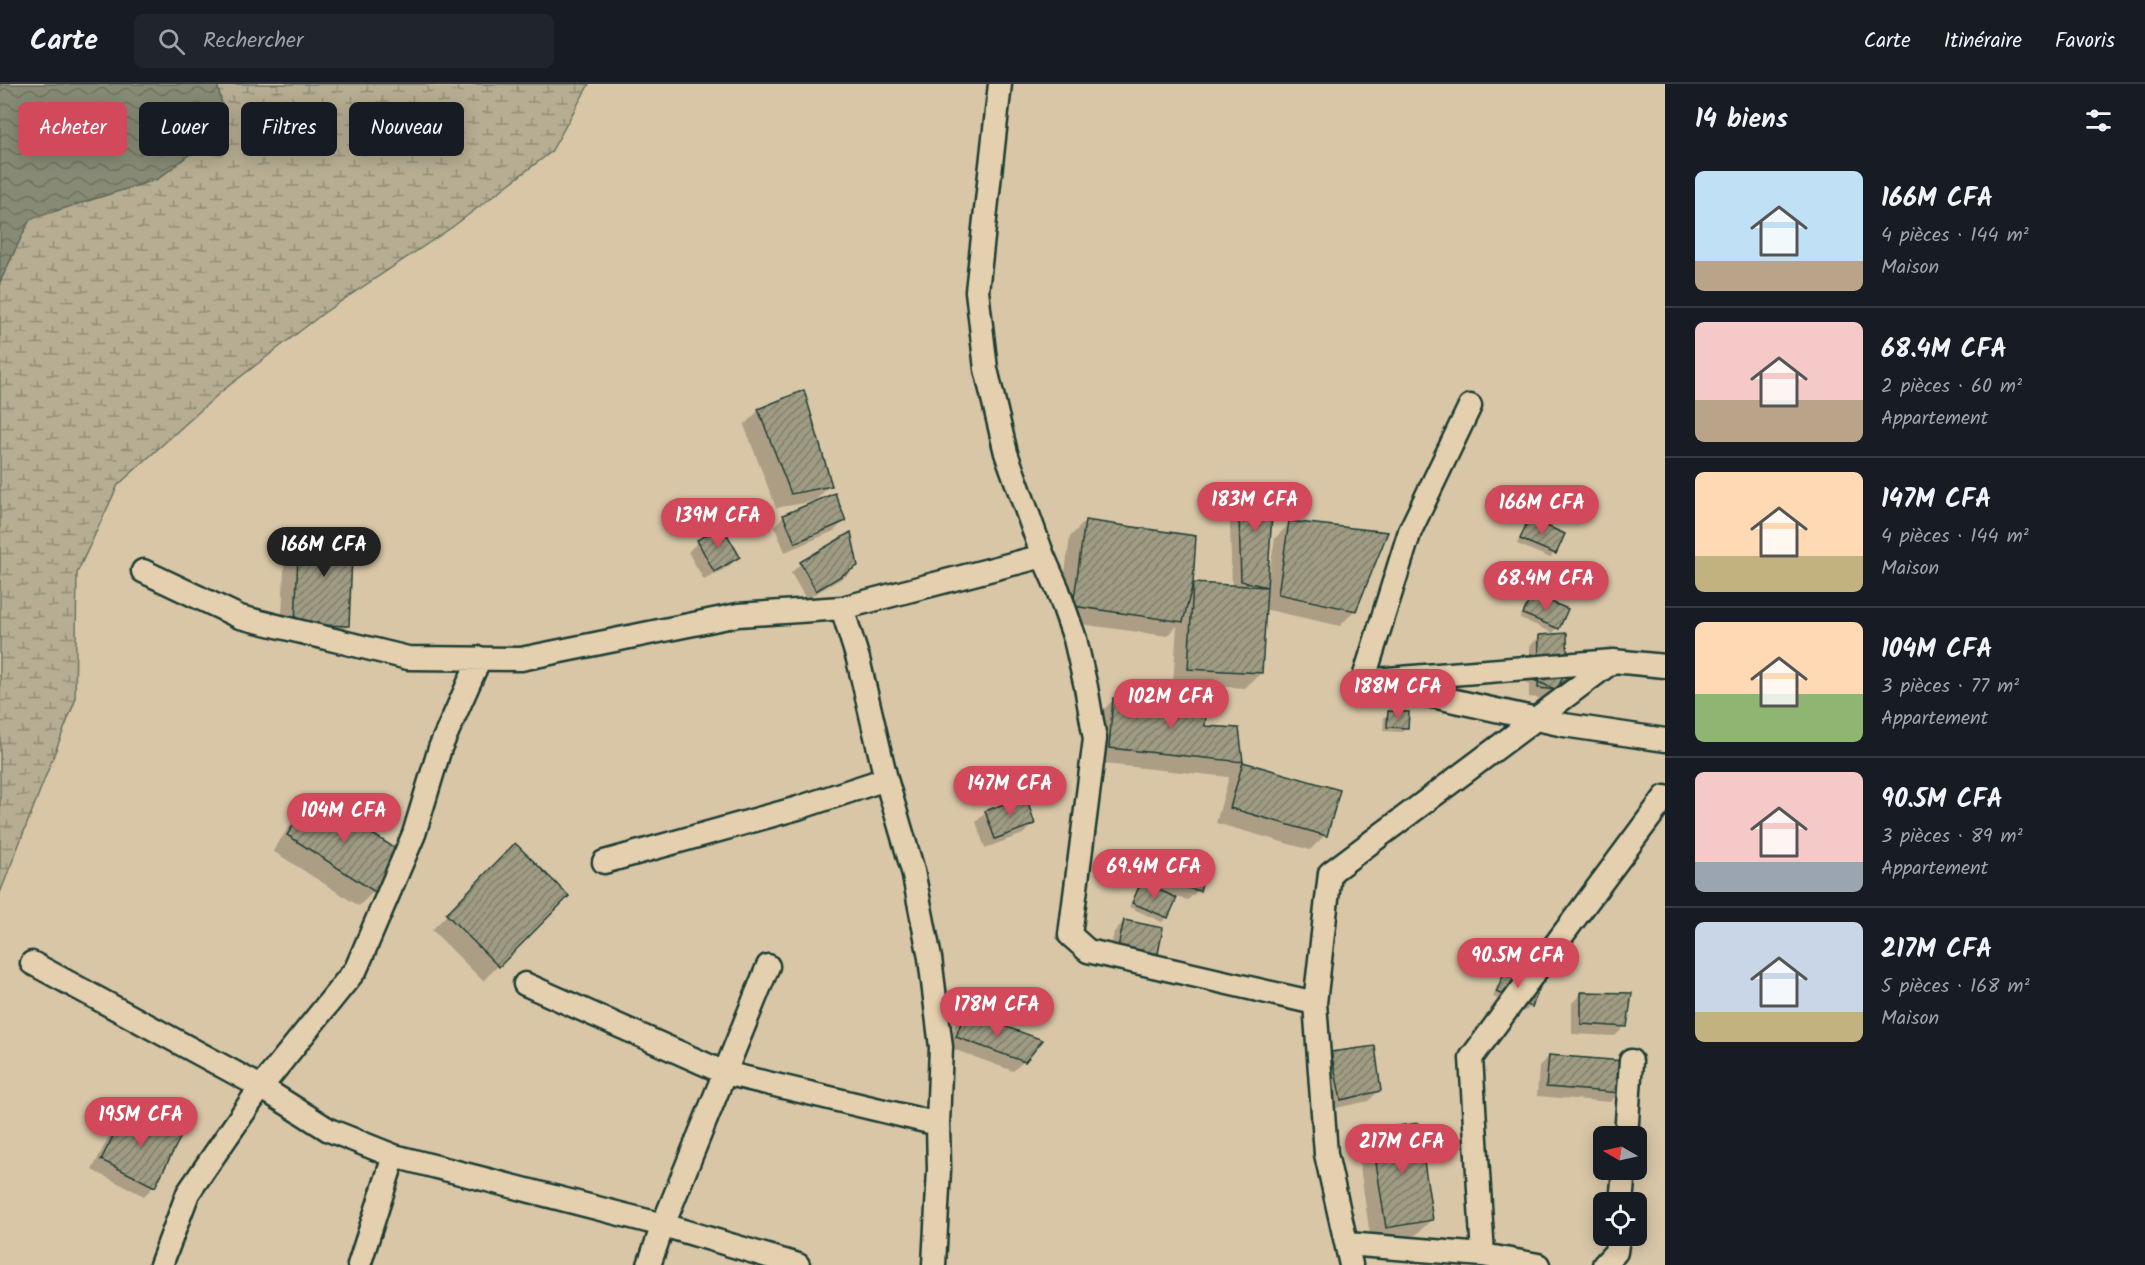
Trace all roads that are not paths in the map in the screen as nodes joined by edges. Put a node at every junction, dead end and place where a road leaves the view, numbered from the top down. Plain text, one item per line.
1 (1000, 84) edge
2 (1470, 406) dead end
3 (1043, 556) junction
4 (143, 571) dead end
5 (842, 608) junction
6 (480, 658) junction
7 (1613, 661) junction
8 (1665, 666) edge
9 (1363, 681) junction
10 (1665, 740) edge
11 (886, 779) junction
12 (1665, 797) edge
13 (604, 862) dead end
14 (32, 963) dead end
15 (768, 966) dead end
16 (525, 984) dead end
17 (1315, 1004) junction
18 (1631, 1062) dead end
19 (725, 1073) junction
20 (261, 1087) junction
21 (938, 1124) junction
22 (1627, 1126) edge
23 (394, 1156) junction
24 (663, 1225) junction
25 (1617, 1246) edge
26 (1349, 1254) edge
27 (1483, 1255) junction
28 (161, 1265) edge
29 (359, 1265) edge
30 (649, 1265) edge
31 (798, 1265) edge
32 (934, 1265) edge
33 (1538, 1265) edge
34 (1604, 1265) edge

1 - 3 street
2 - 9 street
3 - 5 street
3 - 17 street
4 - 6 street
5 - 6 street
5 - 11 street
6 - 20 street
7 - 8 street
7 - 9 street
7 - 17 street
9 - 10 street
11 - 13 street
11 - 21 street
12 - 27 street
14 - 20 street
15 - 19 street
16 - 19 street
17 - 26 street
18 - 22 street
19 - 21 street
19 - 24 street
20 - 23 street
20 - 28 street
21 - 32 street
23 - 24 street
23 - 29 street
24 - 30 street
24 - 31 street
25 - 34 street
26 - 27 street
27 - 33 street

